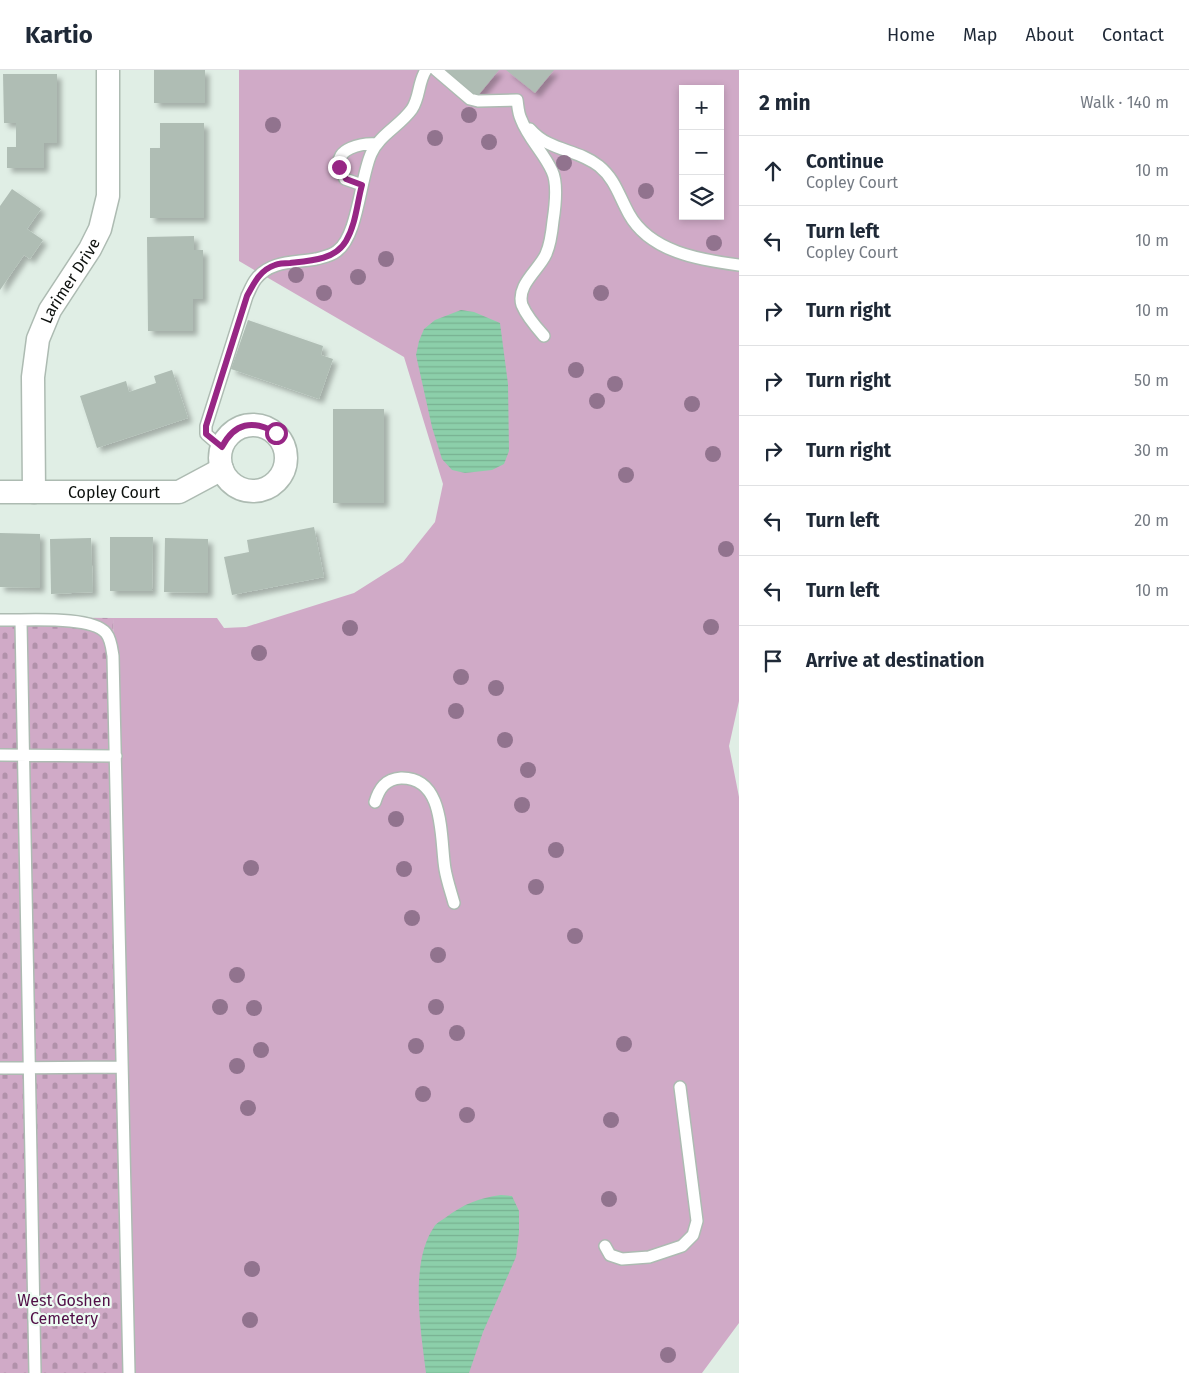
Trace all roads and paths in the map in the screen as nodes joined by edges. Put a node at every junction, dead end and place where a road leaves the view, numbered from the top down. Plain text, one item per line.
1 (108, 70) edge
2 (426, 70) edge
3 (436, 70) edge
4 (520, 118) junction
5 (377, 144) junction
6 (362, 185) junction
7 (739, 265) edge
8 (544, 336) dead end
9 (222, 458) joint
10 (0, 492) edge
11 (34, 492) junction
12 (0, 620) edge
13 (21, 621) junction
14 (0, 755) edge
15 (23, 755) junction
16 (116, 756) junction
17 (375, 802) dead end
18 (454, 903) dead end
19 (122, 1067) junction
20 (0, 1068) edge
21 (29, 1068) junction
22 (680, 1087) dead end
23 (605, 1246) dead end
24 (35, 1373) edge
25 (129, 1373) edge

1 - 11 street, Larimer Drive
2 - 5 lane
3 - 4 lane
4 - 7 lane
4 - 8 lane
5 - 6 lane
5 - 6 lane
6 - 9 lane
9 - 11 street, Copley Court
10 - 11 street, Copley Court
12 - 13 lane
13 - 15 lane
13 - 16 lane
14 - 15 lane
15 - 16 lane
15 - 21 lane
16 - 19 lane
17 - 18 lane
19 - 21 lane
19 - 25 lane
20 - 21 lane
21 - 24 lane
22 - 23 lane

